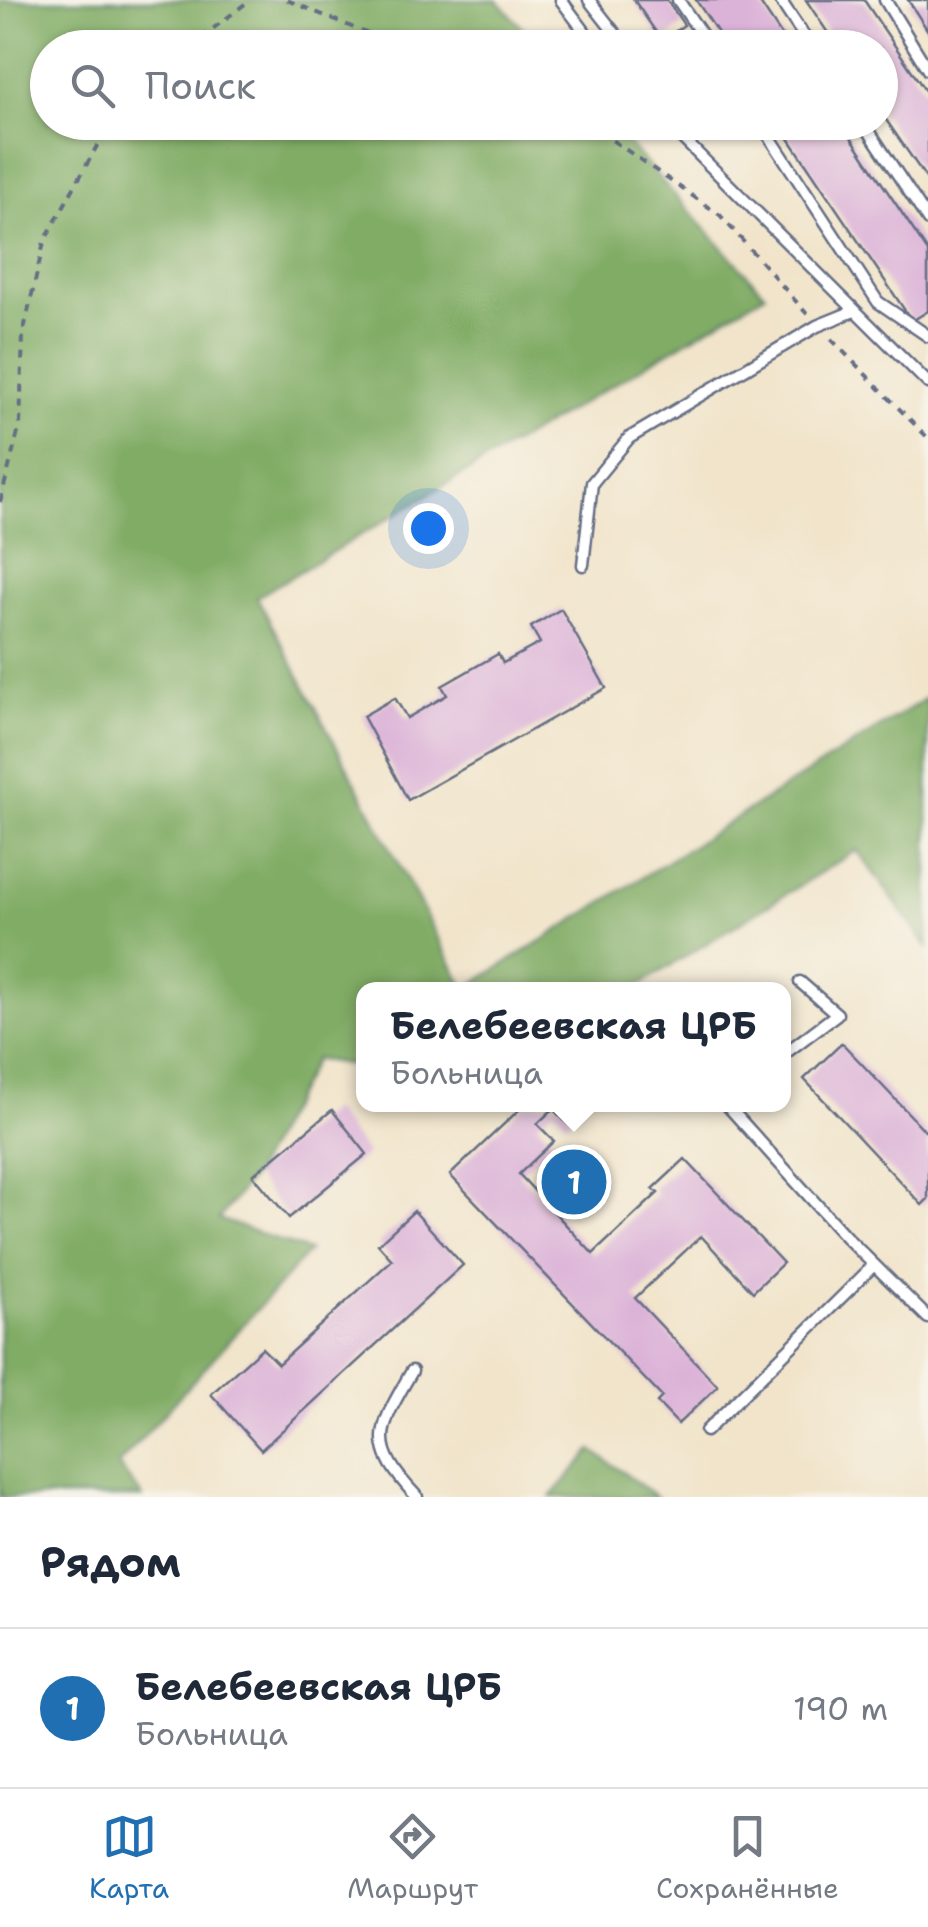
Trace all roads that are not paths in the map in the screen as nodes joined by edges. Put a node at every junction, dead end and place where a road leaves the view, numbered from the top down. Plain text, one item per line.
1 (561, 0) edge
2 (589, 0) edge
3 (678, 0) edge
4 (780, 0) edge
5 (884, 0) edge
6 (584, 30) edge
7 (612, 30) edge
8 (699, 30) edge
9 (800, 30) edge
10 (928, 70) edge
11 (684, 140) edge
12 (772, 140) edge
13 (875, 140) edge
14 (928, 220) edge
15 (854, 311) junction
16 (928, 336) edge
17 (928, 383) edge
18 (583, 564) dead end
19 (800, 982) dead end
20 (791, 1049) edge
21 (733, 1112) edge
22 (874, 1264) junction
23 (928, 1318) edge
24 (412, 1371) dead end
25 (706, 1431) dead end
26 (417, 1497) edge

1 - 6 lane
2 - 7 lane
3 - 8 lane
4 - 9 lane
5 - 10 lane
11 - 15 lane
12 - 16 lane
13 - 14 lane
15 - 17 lane
15 - 18 lane
19 - 20 lane
21 - 22 lane
22 - 23 lane
22 - 25 lane
24 - 26 lane

